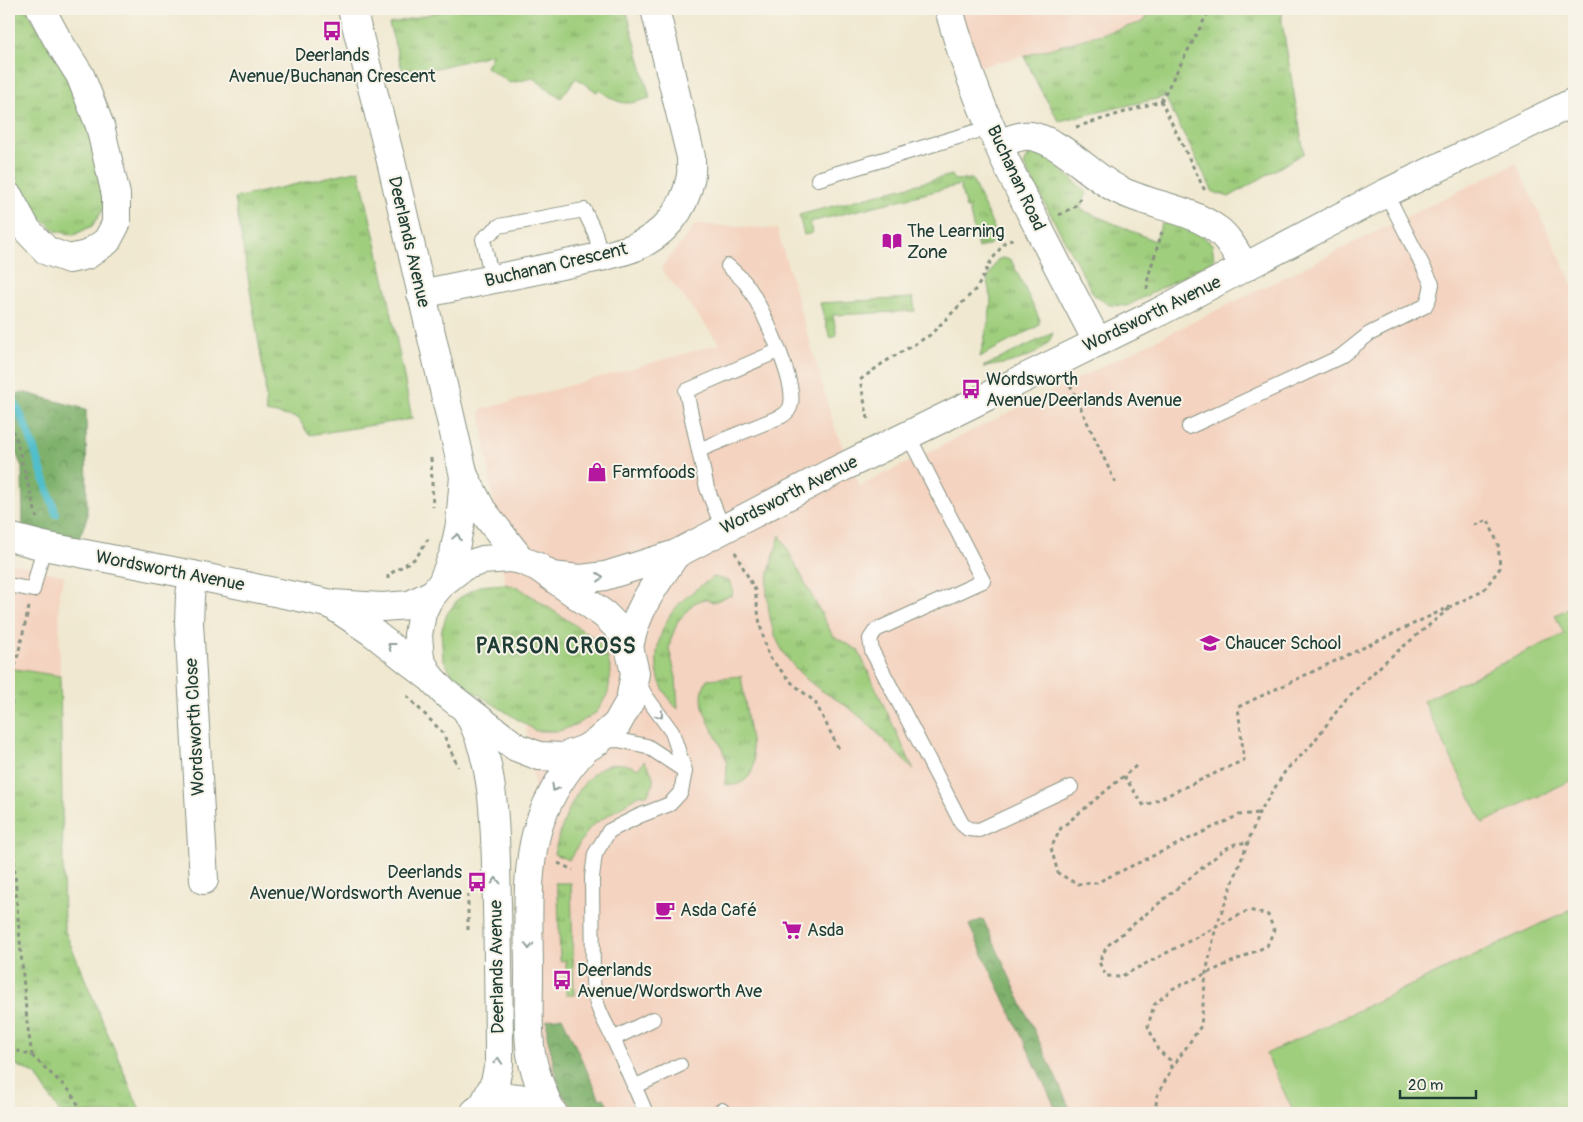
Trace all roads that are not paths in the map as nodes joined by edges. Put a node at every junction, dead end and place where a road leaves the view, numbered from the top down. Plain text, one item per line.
1 (41, 9) edge
2 (352, 9) edge
3 (655, 9) edge
4 (949, 9) edge
5 (1574, 102) edge
6 (995, 135) junction
7 (818, 179) dead end
8 (1386, 193) junction
9 (9, 197) edge
10 (602, 256) junction
11 (728, 266) dead end
12 (1245, 267) junction
13 (492, 279) junction
14 (421, 294) junction
15 (1097, 341) junction
16 (778, 350) junction
17 (1189, 426) dead end
18 (908, 435) junction
19 (699, 450) junction
20 (464, 476) junction
21 (722, 529) junction
22 (9, 537) edge
23 (44, 546) junction
24 (676, 554) junction
25 (521, 560) junction
26 (193, 575) junction
27 (551, 576) junction
28 (9, 585) edge
29 (437, 589) junction
30 (332, 604) junction
31 (629, 647) junction
32 (635, 673) junction
33 (430, 677) junction
34 (466, 710) junction
35 (592, 745) junction
36 (685, 771) junction
37 (1071, 786) dead end
38 (204, 880) dead end
39 (654, 1019) dead end
40 (613, 1039) junction
41 (680, 1065) dead end
42 (634, 1087) junction
43 (478, 1110) edge
44 (552, 1112) edge
45 (646, 1113) edge

1 - 9 street
2 - 14 street, Deerlands Avenue
3 - 10 street, Buchanan Crescent
4 - 6 street, Buchanan Road
5 - 8 street, Wordsworth Avenue
6 - 7 lane
6 - 12 street
6 - 15 street, Buchanan Road
8 - 12 street, Wordsworth Avenue
8 - 17 lane
10 - 13 street, Buchanan Crescent
10 - 13 lane
11 - 16 lane
12 - 15 street, Wordsworth Avenue
13 - 14 street, Buchanan Crescent
14 - 20 street, Deerlands Avenue
15 - 18 street, Wordsworth Avenue
16 - 19 lane
16 - 19 lane
18 - 21 street, Wordsworth Avenue
18 - 37 lane
19 - 21 lane
20 - 25 street, Deerlands Avenue
29 -> 20 street, Deerlands Avenue
21 - 24 street, Wordsworth Avenue
22 - 23 street, Wordsworth Avenue
23 - 26 street, Wordsworth Avenue
23 - 28 lane
27 -> 24 street, Wordsworth Avenue
24 - 31 street, Wordsworth Avenue
25 - 27 street
25 - 29 street, Wordsworth Avenue
26 - 30 street, Wordsworth Avenue
26 - 38 street, Wordsworth Close
27 - 31 street
29 - 30 street, Wordsworth Avenue
29 - 33 street, Deerlands Avenue
33 -> 30 street, Wordsworth Avenue
31 - 32 street
32 - 35 street, Deerlands Avenue
32 -> 36 lane
33 - 34 street
34 - 35 street
43 -> 34 street, Deerlands Avenue
35 - 36 lane
35 -> 44 street, Deerlands Avenue
36 - 40 lane
39 - 40 lane
40 - 42 lane
41 - 42 lane
42 - 45 lane
43 - 44 street

